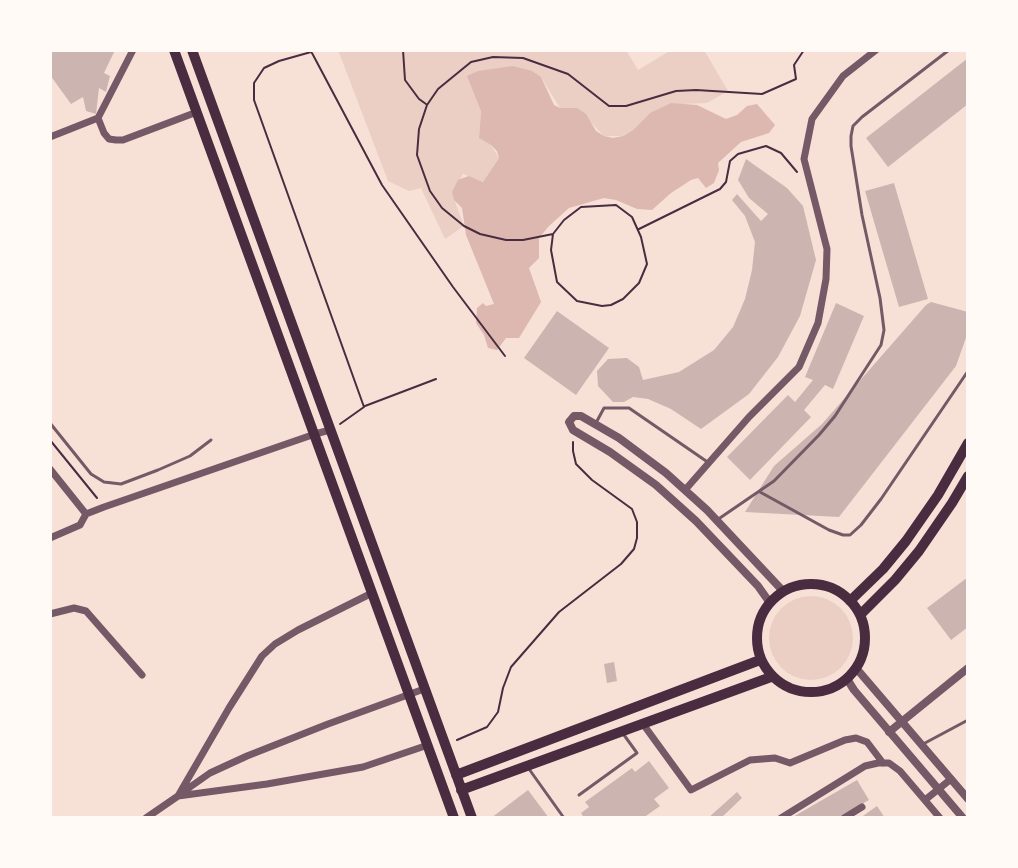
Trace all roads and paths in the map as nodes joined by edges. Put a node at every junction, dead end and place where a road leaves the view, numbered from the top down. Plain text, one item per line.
1 (133, 50) edge
2 (174, 50) edge
3 (192, 50) edge
4 (403, 50) edge
5 (804, 50) edge
6 (876, 50) edge
7 (949, 50) edge
8 (312, 51) edge
9 (427, 105) junction
10 (197, 112) junction
11 (98, 118) junction
12 (50, 137) edge
13 (811, 189) junction
14 (638, 230) junction
15 (553, 234) junction
16 (505, 356) dead end
17 (968, 371) edge
18 (436, 379) dead end
19 (364, 407) junction
20 (50, 423) edge
21 (595, 424) junction
22 (330, 430) junction
23 (573, 430) junction
24 (315, 434) junction
25 (50, 440) edge
26 (211, 440) dead end
27 (968, 443) edge
28 (709, 463) junction
29 (50, 469) edge
30 (968, 476) edge
31 (685, 490) junction
32 (760, 492) junction
33 (104, 507) junction
34 (86, 514) junction
35 (717, 520) junction
36 (50, 538) edge
37 (783, 591) junction
38 (372, 593) junction
39 (850, 601) junction
40 (770, 603) junction
41 (50, 614) edge
42 (860, 615) junction
43 (760, 660) junction
44 (856, 668) junction
45 (968, 668) edge
46 (142, 675) dead end
47 (771, 677) junction
48 (847, 679) junction
49 (424, 689) junction
50 (409, 694) junction
51 (968, 720) edge
52 (902, 722) junction
53 (643, 724) junction
54 (621, 732) junction
55 (889, 732) junction
56 (428, 745) junction
57 (445, 745) junction
58 (922, 745) junction
59 (883, 763) junction
60 (527, 766) junction
61 (456, 775) junction
62 (951, 779) junction
63 (938, 789) junction
64 (461, 790) junction
65 (579, 795) dead end
66 (178, 796) junction
67 (968, 799) edge
68 (925, 800) junction
69 (862, 807) dead end
70 (848, 817) edge
71 (146, 818) edge
72 (454, 818) edge
73 (472, 818) edge
74 (564, 818) edge
75 (781, 818) edge
76 (940, 818) edge
77 (963, 818) edge

1 - 11 street
2 - 10 main road
3 - 22 main road
4 - 9 path
5 - 9 path
6 - 13 street
7 - 32 lane
8 - 16 path
8 - 19 path
9 - 15 path
10 - 11 street
10 - 24 main road
11 - 12 street
13 - 14 path
13 - 28 street
14 - 15 path
14 - 15 path
17 - 32 lane
18 - 19 path
19 - 22 path
20 - 26 lane
21 - 23 street
21 - 28 lane
21 - 31 street
22 - 24 street
22 - 49 main road
23 - 40 street
23 - 57 path
24 - 33 street
24 - 38 main road
25 - 33 path
27 - 39 main road
28 - 31 street
29 - 34 street
30 - 42 main road
31 - 35 street
32 - 35 lane
33 - 34 street
34 - 36 street
35 - 37 street
37 - 39 main road
37 - 40 main road
38 - 50 main road
38 - 66 street
39 - 42 main road
40 - 43 main road
41 - 46 street
42 - 44 main road
43 - 47 main road
43 - 61 main road
44 - 48 main road
44 - 52 street
45 - 52 street
47 - 48 main road
47 - 53 main road
48 - 55 street
49 - 50 street
49 - 57 main road
50 - 56 main road
50 - 66 street
51 - 58 lane
52 - 55 street
52 - 58 street
53 - 54 main road
53 - 59 street
54 - 60 main road
54 - 65 lane
55 - 63 street
56 - 66 street
56 - 72 main road
57 - 61 main road
58 - 62 street
59 - 68 street
59 - 75 street
60 - 64 main road
60 - 74 lane
61 - 64 main road
62 - 63 street
62 - 67 street
63 - 68 street
63 - 77 street
64 - 73 main road
66 - 71 street
68 - 76 street
69 - 70 street

